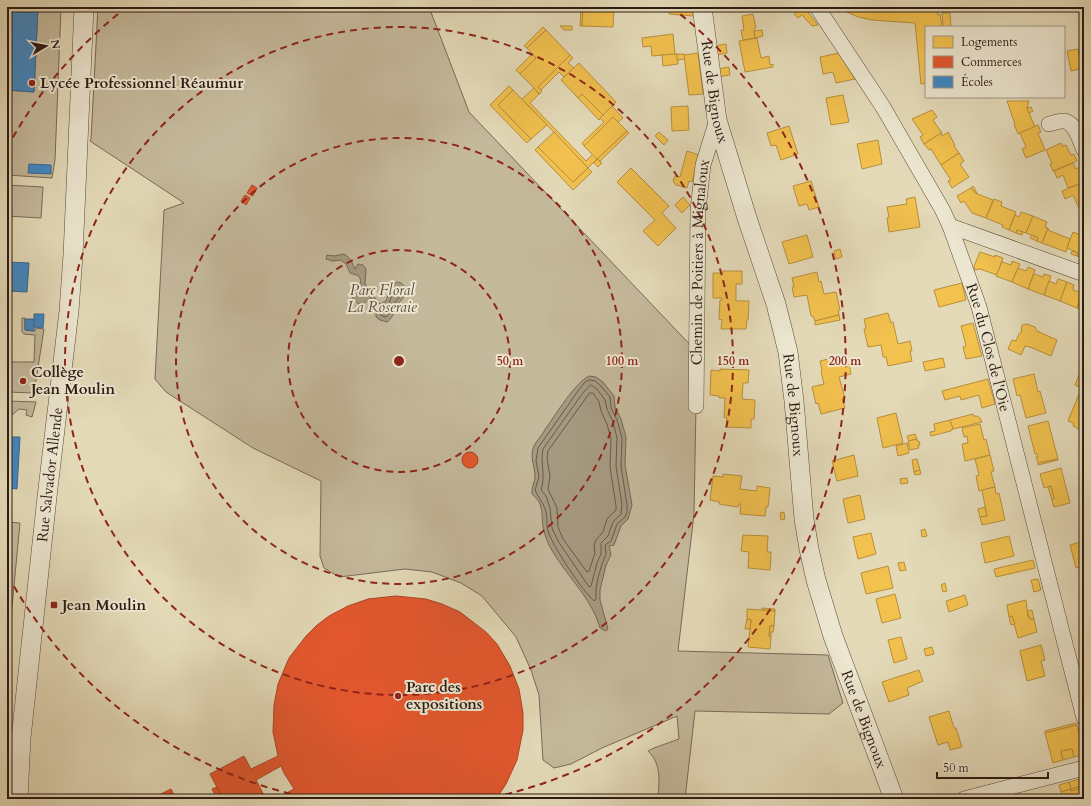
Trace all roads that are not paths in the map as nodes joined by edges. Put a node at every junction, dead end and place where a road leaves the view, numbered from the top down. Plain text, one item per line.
1 (84, 7) edge
2 (702, 7) edge
3 (817, 7) edge
4 (717, 120) junction
5 (1049, 124) dead end
6 (1084, 150) edge
7 (950, 226) junction
8 (1084, 274) edge
9 (696, 406) dead end
10 (1084, 718) edge
11 (1084, 768) edge
12 (18, 799) edge
13 (894, 799) edge
14 (964, 799) edge

1 - 12 street, Rue Salvador Allende
2 - 4 street, Rue de Bignoux
3 - 7 street, Rue du Clos de l'Oie
4 - 9 street, Chemin de Poitiers à Mignaloux
4 - 13 street, Rue de Bignoux
5 - 6 street
7 - 8 street
7 - 10 street, Rue du Clos de l'Oie
11 - 14 street

